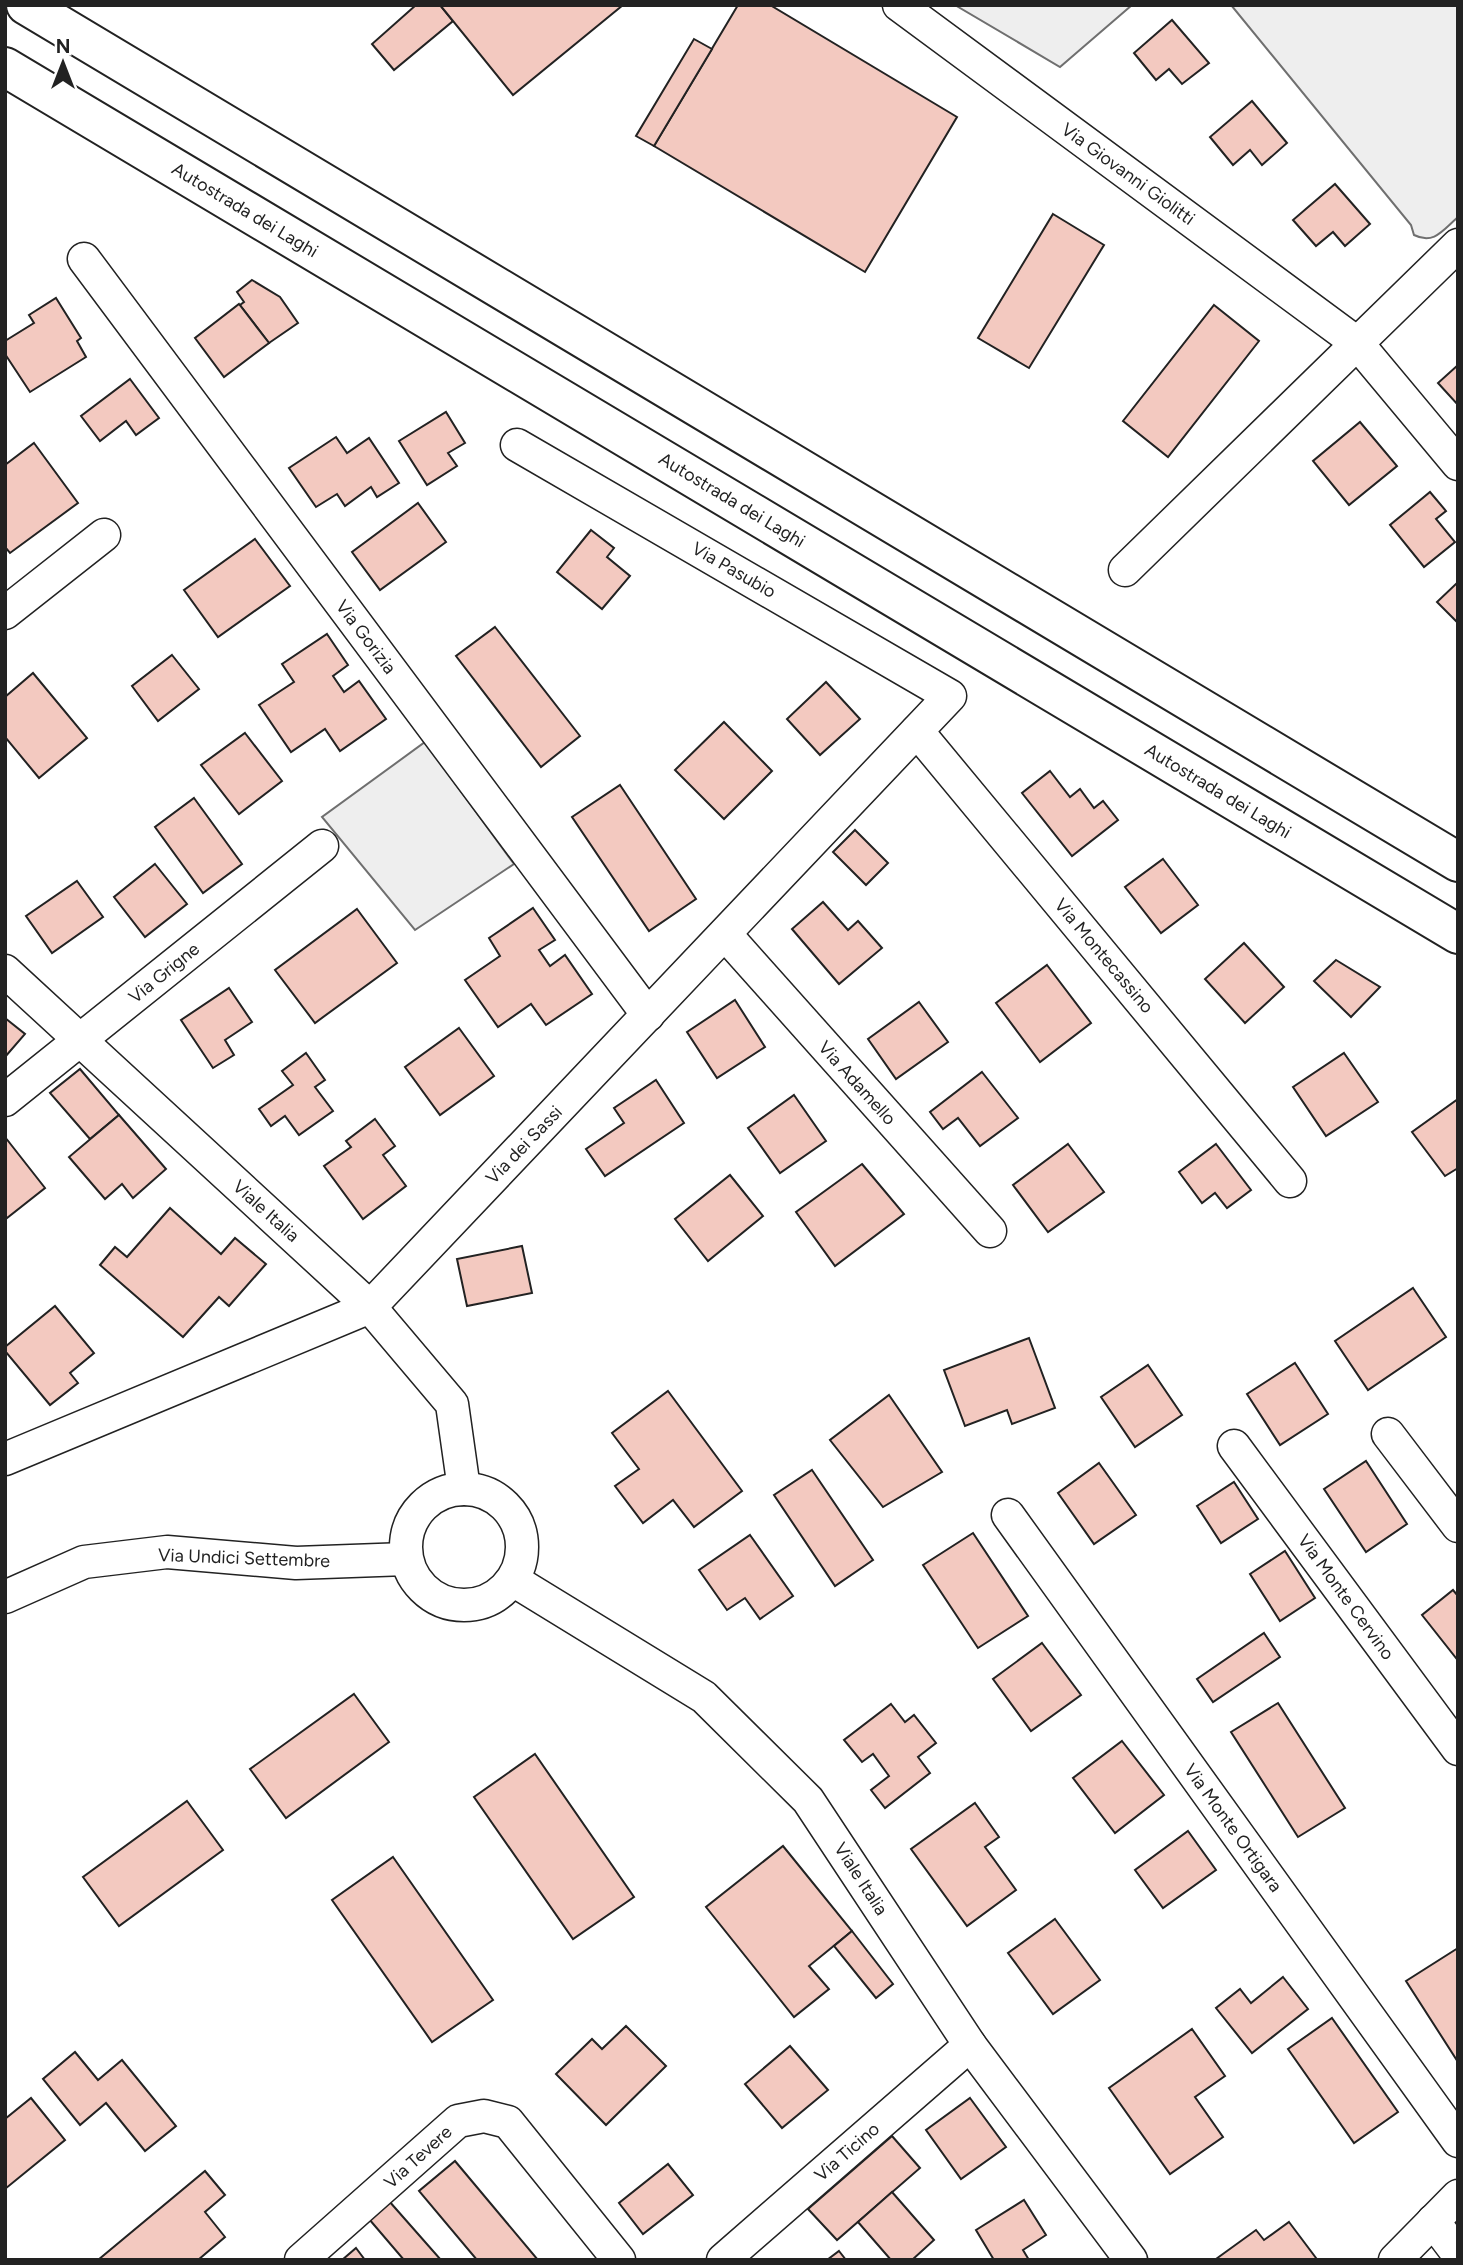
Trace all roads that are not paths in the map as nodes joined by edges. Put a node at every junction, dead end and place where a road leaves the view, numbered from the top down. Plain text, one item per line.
1 (26, 5) edge
2 (899, 5) edge
3 (5, 67) edge
4 (1458, 245) edge
5 (84, 259) dead end
6 (1357, 343) junction
7 (517, 445) dead end
8 (1458, 464) edge
9 (104, 535) dead end
10 (1125, 570) dead end
11 (5, 613) edge
12 (950, 696) joint
13 (917, 731) junction
14 (322, 846) dead end
15 (1458, 862) edge
16 (724, 934) junction
17 (1458, 934) edge
18 (5, 971) edge
19 (648, 1015) junction
20 (79, 1040) junction
21 (5, 1100) edge
22 (1290, 1181) dead end
23 (990, 1231) dead end
24 (370, 1307) junction
25 (1388, 1434) dead end
26 (1234, 1446) dead end
27 (5, 1459) edge
28 (464, 1489) junction
29 (1009, 1514) dead end
30 (1458, 1526) edge
31 (406, 1559) junction
32 (513, 1580) junction
33 (5, 1597) edge
34 (1458, 1749) edge
35 (970, 2045) junction
36 (1458, 2141) edge
37 (1458, 2196) edge
38 (1433, 2221) junction
39 (1458, 2254) edge
40 (301, 2260) edge
41 (619, 2260) edge
42 (723, 2260) edge
43 (1131, 2260) edge
44 (1395, 2260) edge

1 - 15 highway
2 - 6 street, Via Giovanni Giolitti
3 - 17 highway, Autostrada dei Laghi
4 - 6 street
5 - 19 street, Via Gorizia
6 - 8 street, Via Giovanni Giolitti
6 - 10 street
7 - 12 street, Via Pasubio
9 - 11 street
12 - 13 street, Via dei Sassi
13 - 16 street, Via dei Sassi
13 - 22 street, Via Montecassino
14 - 20 street, Via Grigne
16 - 19 street, Via dei Sassi
16 - 23 street, Via Adamello
18 - 20 street, Viale Italia
19 - 24 street, Via dei Sassi
20 - 21 street, Via Grigne
20 - 24 street, Viale Italia
24 - 27 street, Via dei Sassi
24 - 28 street, Viale Italia
25 - 30 street
26 - 34 street, Via Monte Cervino
28 - 31 street
28 - 32 street
29 - 36 street, Via Monte Ortigara
31 - 32 street
31 - 33 street, Via Undici Settembre
32 - 35 street, Viale Italia
35 - 42 street, Via Ticino
35 - 43 street, Viale Italia
37 - 38 street
38 - 39 street
38 - 44 street
40 - 41 street, Via Tevere

